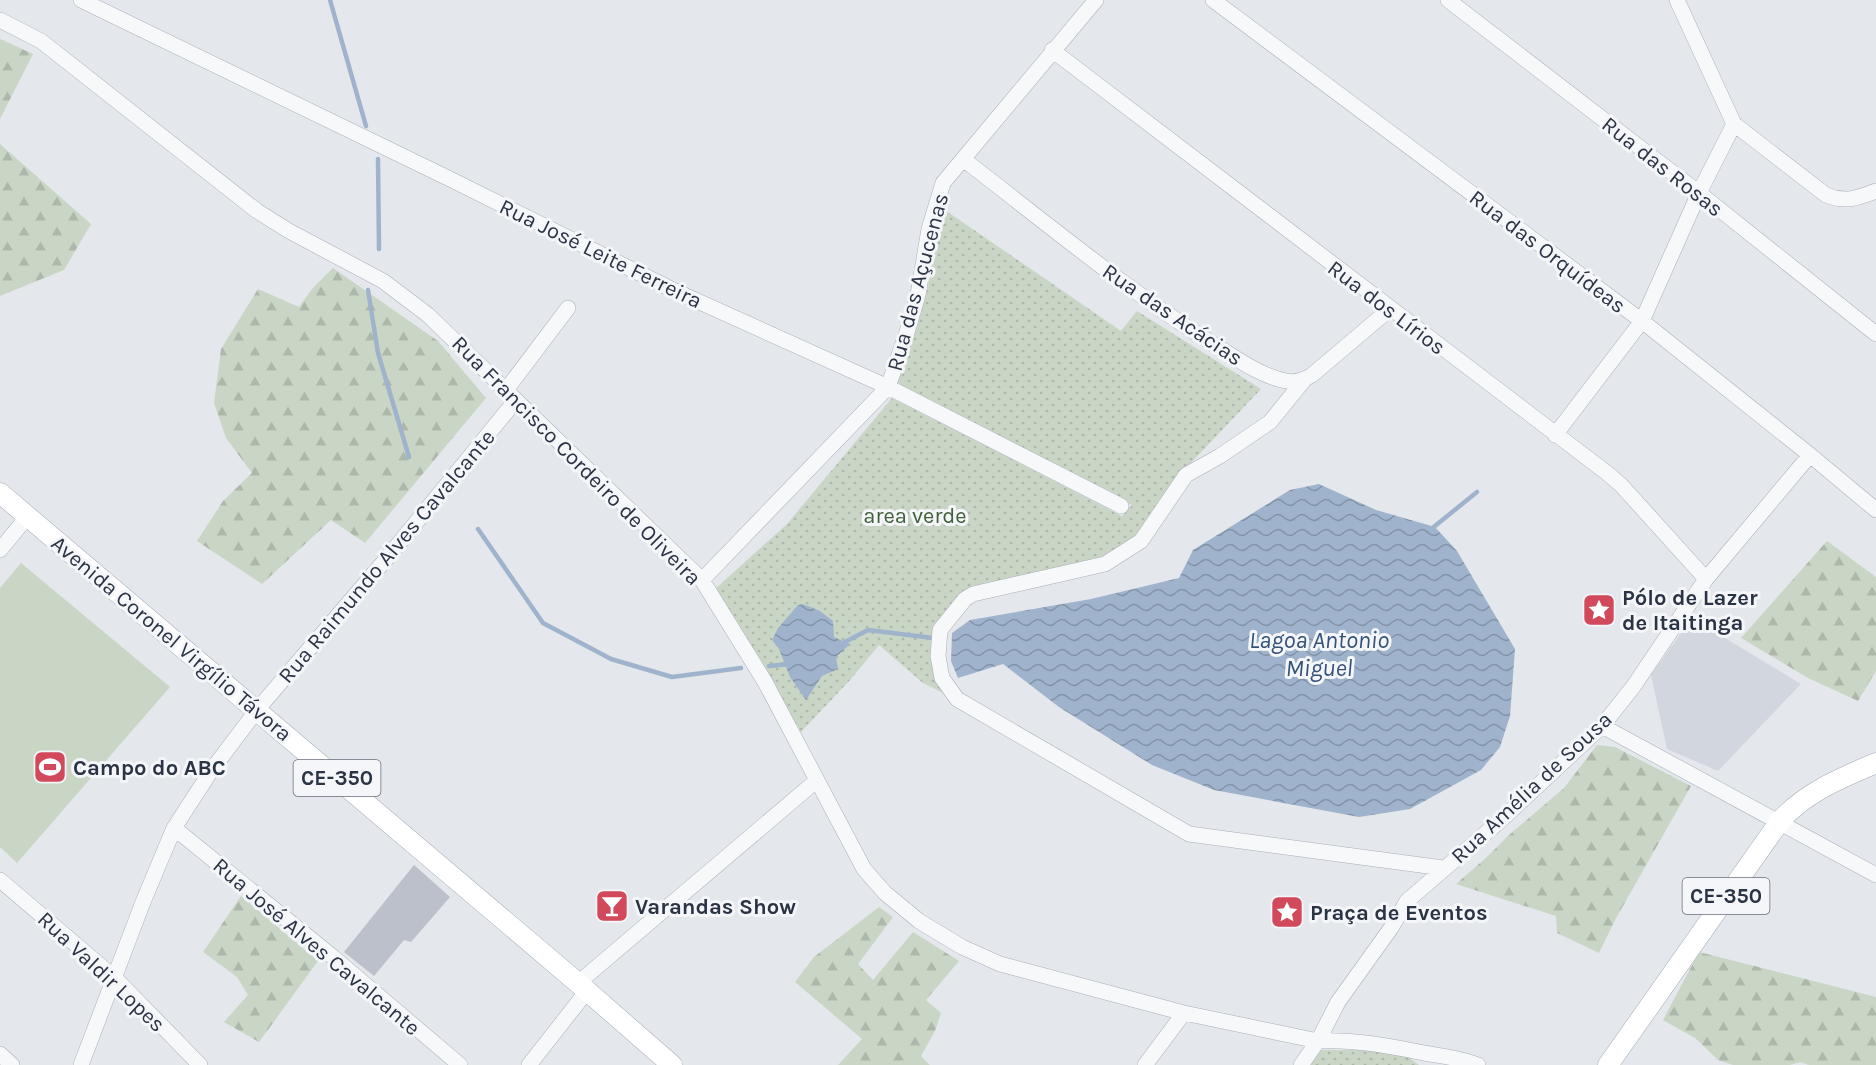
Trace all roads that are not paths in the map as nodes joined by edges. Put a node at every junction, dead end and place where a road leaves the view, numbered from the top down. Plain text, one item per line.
1 (81, 0) edge
2 (1096, 0) edge
3 (1214, 0) edge
4 (1448, 0) edge
5 (1677, 0) edge
6 (0, 20) edge
7 (1052, 50) junction
8 (1734, 124) junction
9 (963, 159) junction
10 (1876, 191) edge
11 (1699, 193) junction
12 (568, 308) dead end
13 (1390, 309) junction
14 (1642, 321) junction
15 (1876, 334) edge
16 (1305, 380) junction
17 (888, 387) junction
18 (511, 395) junction
19 (1555, 435) junction
20 (1810, 455) junction
21 (0, 493) edge
22 (1121, 506) dead end
23 (1876, 510) edge
24 (28, 516) junction
25 (0, 550) edge
26 (1706, 579) junction
27 (702, 580) junction
28 (257, 710) junction
29 (1602, 726) junction
30 (1876, 764) edge
31 (816, 781) junction
32 (1780, 821) junction
33 (174, 828) junction
34 (1443, 868) junction
35 (1876, 874) edge
36 (0, 880) edge
37 (115, 978) junction
38 (583, 987) junction
39 (1184, 1013) junction
40 (1318, 1041) junction
41 (0, 1054) edge
42 (12, 1065) edge
43 (81, 1065) edge
44 (200, 1065) edge
45 (460, 1065) edge
46 (530, 1065) edge
47 (672, 1065) edge
48 (1145, 1065) edge
49 (1301, 1065) edge
50 (1478, 1065) edge
51 (1608, 1065) edge

1 - 17 street, Rua José Leite Ferreira
2 - 7 street, Rua das Açucenas
3 - 14 street, Rua das Orquídeas
4 - 11 street, Rua das Rosas
5 - 8 street
6 - 18 street, Rua Francisco Cordeiro de Oliveira
7 - 9 street, Rua das Açucenas
7 - 13 street, Rua dos Lírios
8 - 10 street
8 - 11 street
9 - 16 street, Rua das Acácias
9 - 17 street, Rua das Açucenas
11 - 14 street
11 - 15 street, Rua das Rosas
12 - 18 street, Rua Raimundo Alves Cavalcante
13 - 16 street
13 - 19 street, Rua dos Lírios
14 - 19 street
14 - 20 street, Rua das Orquídeas
16 - 34 street
17 - 22 street, Rua José Leite Ferreira
17 - 27 street, Rua das Açucenas
18 - 27 street, Rua Francisco Cordeiro de Oliveira
18 - 28 street, Rua Raimundo Alves Cavalcante
19 - 26 street, Rua dos Lírios
20 - 23 street, Rua das Orquídeas
20 - 26 street, Rua Amélia de Sousa
21 - 24 main road, Avenida Coronel Virgílio Távora / CE-350
24 - 25 street
24 - 28 main road, Avenida Coronel Virgílio Távora / CE-350
26 - 29 street, Rua Amélia de Sousa
27 - 31 street, Rua Francisco Cordeiro de Oliveira
28 - 33 street, Rua Raimundo Alves Cavalcante
28 - 38 main road, Avenida Coronel Virgílio Távora / CE-350
29 - 32 street
29 - 34 street, Rua Amélia de Sousa
30 - 32 main road, CE-350
31 - 38 street
31 - 39 street, Rua Francisco Cordeiro de Oliveira
32 - 35 street
32 - 51 main road, CE-350
33 - 37 street, Rua Raimundo Alves Cavalcante
33 - 45 street, Rua José Alves Cavalcante
34 - 40 street, Rua Amélia de Sousa
36 - 37 street, Rua Valdir Lopes
37 - 43 street, Rua Raimundo Alves Cavalcante
37 - 44 street, Rua Valdir Lopes
38 - 46 street
38 - 47 main road, Avenida Coronel Virgílio Távora / CE-350
39 - 40 street, Rua Francisco Cordeiro de Oliveira
39 - 48 street
40 - 49 street, Rua Amélia de Sousa
40 - 50 street, Rua Francisco Cordeiro de Oliveira
41 - 42 street

